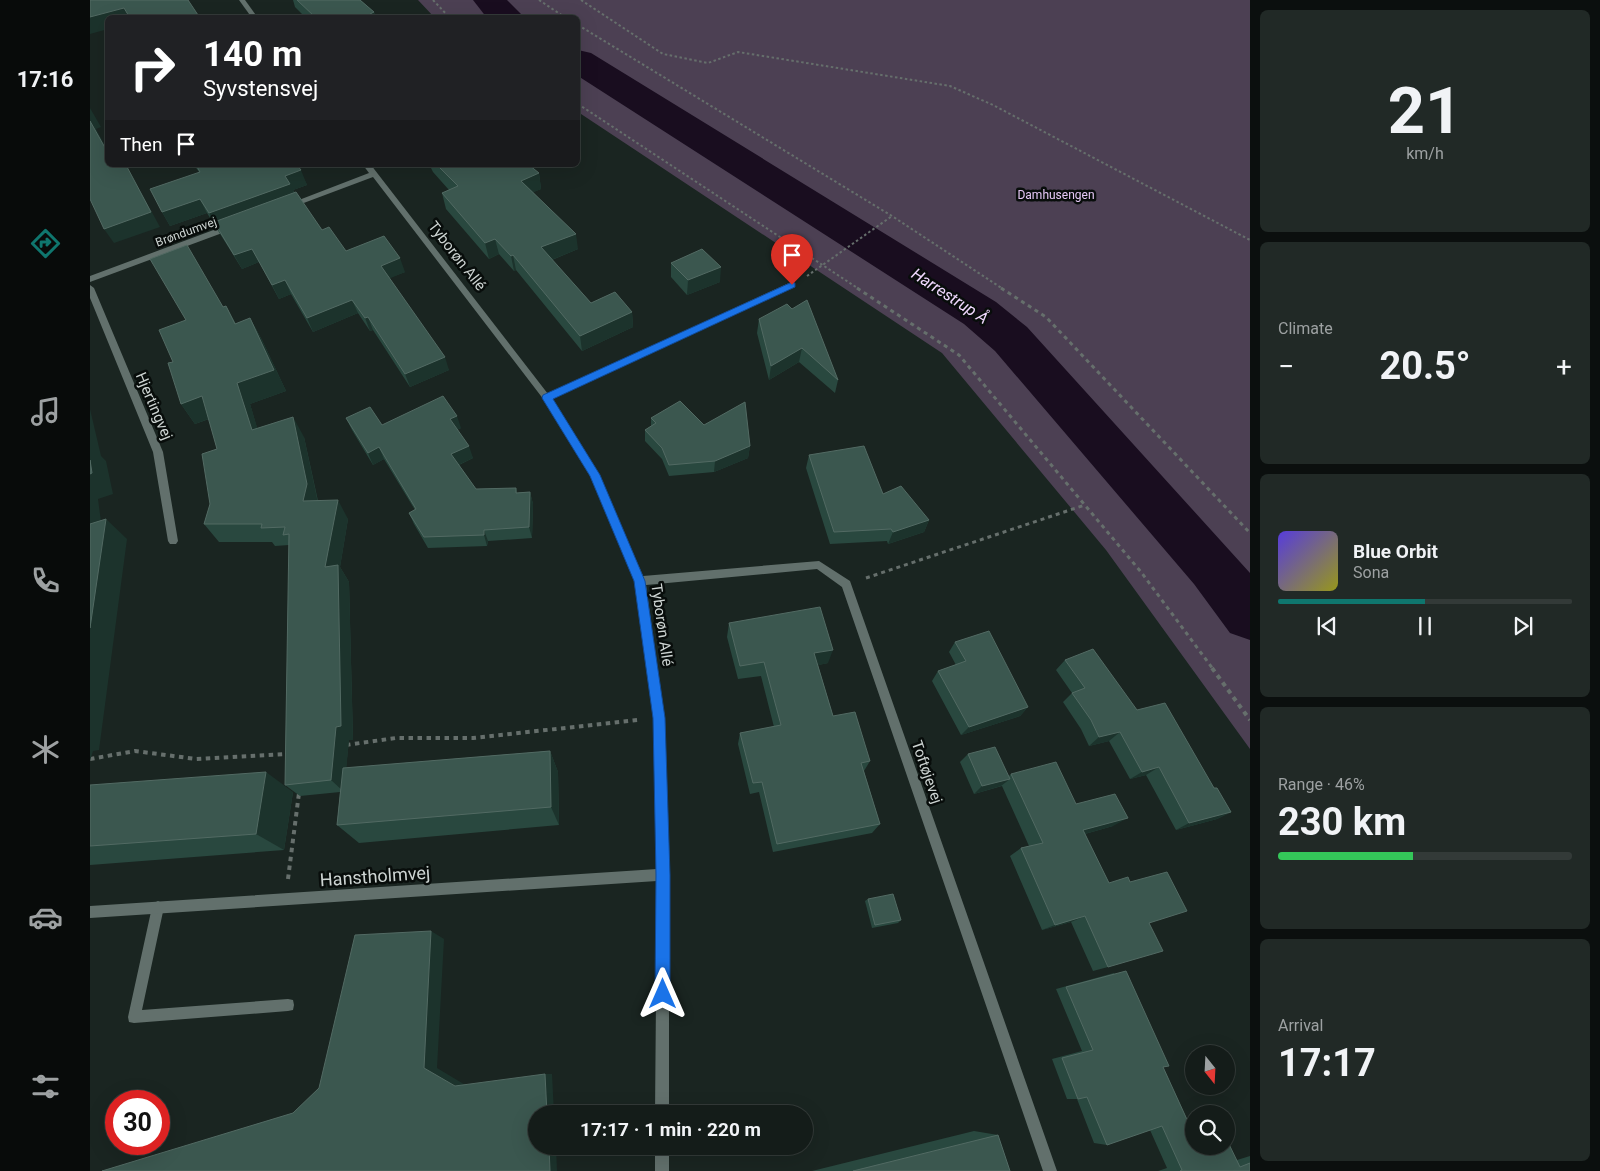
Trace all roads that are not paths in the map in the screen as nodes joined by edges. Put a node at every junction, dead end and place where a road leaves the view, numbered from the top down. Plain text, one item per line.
1 (242, 0) edge
2 (253, 15) edge
3 (369, 167) edge
4 (374, 174) junction
5 (282, 208) edge
6 (236, 225) edge
7 (90, 279) edge
8 (792, 285) dead end
9 (90, 288) edge
10 (547, 398) junction
11 (172, 541) dead end
12 (640, 581) junction
13 (663, 875) junction
14 (158, 907) junction
15 (90, 912) edge
16 (288, 1004) dead end
17 (662, 1105) edge
18 (662, 1155) edge
19 (662, 1171) edge
20 (1050, 1171) edge

1 - 2 street
3 - 4 street, Tyborøn Allé
4 - 5 street
4 - 10 street, Tyborøn Allé
6 - 7 street, Brøndumvej
8 - 10 street
9 - 11 street, Hjertingvej
10 - 12 street, Tyborøn Allé
12 - 13 street, Tyborøn Allé
12 - 20 street, Toftøjevej
13 - 14 street, Hanstholmvej
13 - 17 street, Tyborøn Allé
14 - 15 street, Hanstholmvej
14 - 16 street
18 - 19 street

